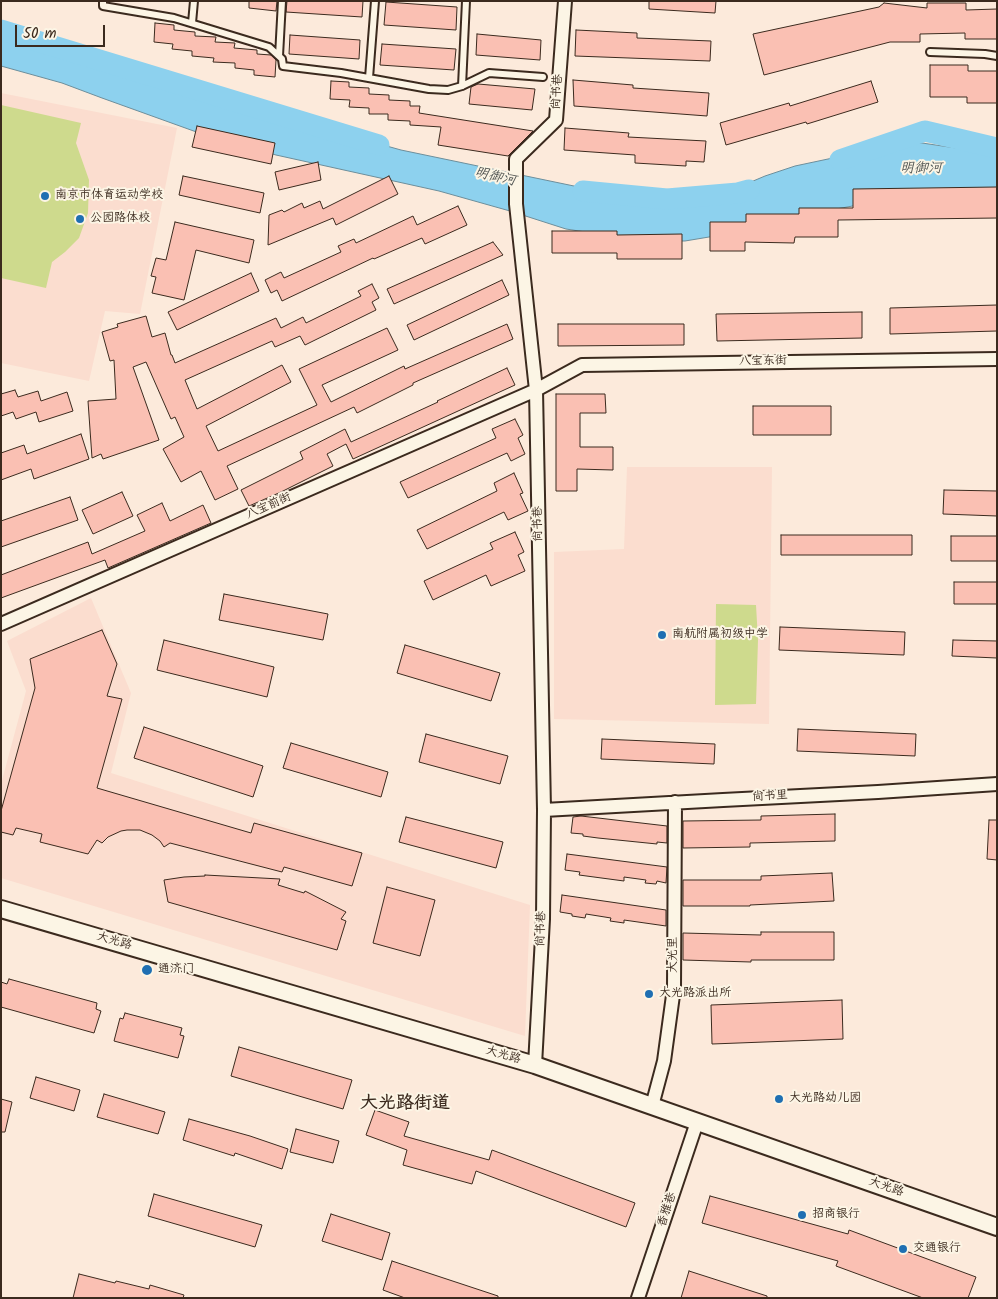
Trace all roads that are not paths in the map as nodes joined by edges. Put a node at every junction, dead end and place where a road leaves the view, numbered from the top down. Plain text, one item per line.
1 (103, 1) edge
2 (194, 1) edge
3 (282, 1) edge
4 (375, 1) edge
5 (466, 1) edge
6 (564, 1) edge
7 (192, 23) junction
8 (930, 52) dead end
9 (279, 56) junction
10 (997, 56) edge
11 (543, 77) dead end
12 (369, 78) junction
13 (462, 86) junction
14 (997, 359) edge
15 (536, 390) junction
16 (1, 624) edge
17 (997, 784) edge
18 (676, 802) junction
19 (544, 810) junction
20 (1, 909) edge
21 (535, 1065) junction
22 (652, 1106) junction
23 (697, 1122) junction
24 (997, 1227) edge
25 (638, 1298) edge

1 - 7 lane
2 - 7 lane
3 - 9 lane
4 - 12 lane
5 - 13 lane
6 - 15 street, 尚书巷
7 - 9 lane
8 - 10 lane
9 - 12 lane
11 - 13 lane
12 - 13 lane
14 - 15 street, 八宝东街
15 - 16 street, 八宝前街
15 - 19 street, 尚书巷
17 - 18 street, 尚书里
18 - 19 street, 尚书里
18 - 22 street, 大光里
19 - 21 street, 尚书巷
20 - 21 street, 大光路
21 - 22 street, 大光路
22 - 23 street, 大光路
23 - 24 street, 大光路
23 - 25 street, 香雅巷

